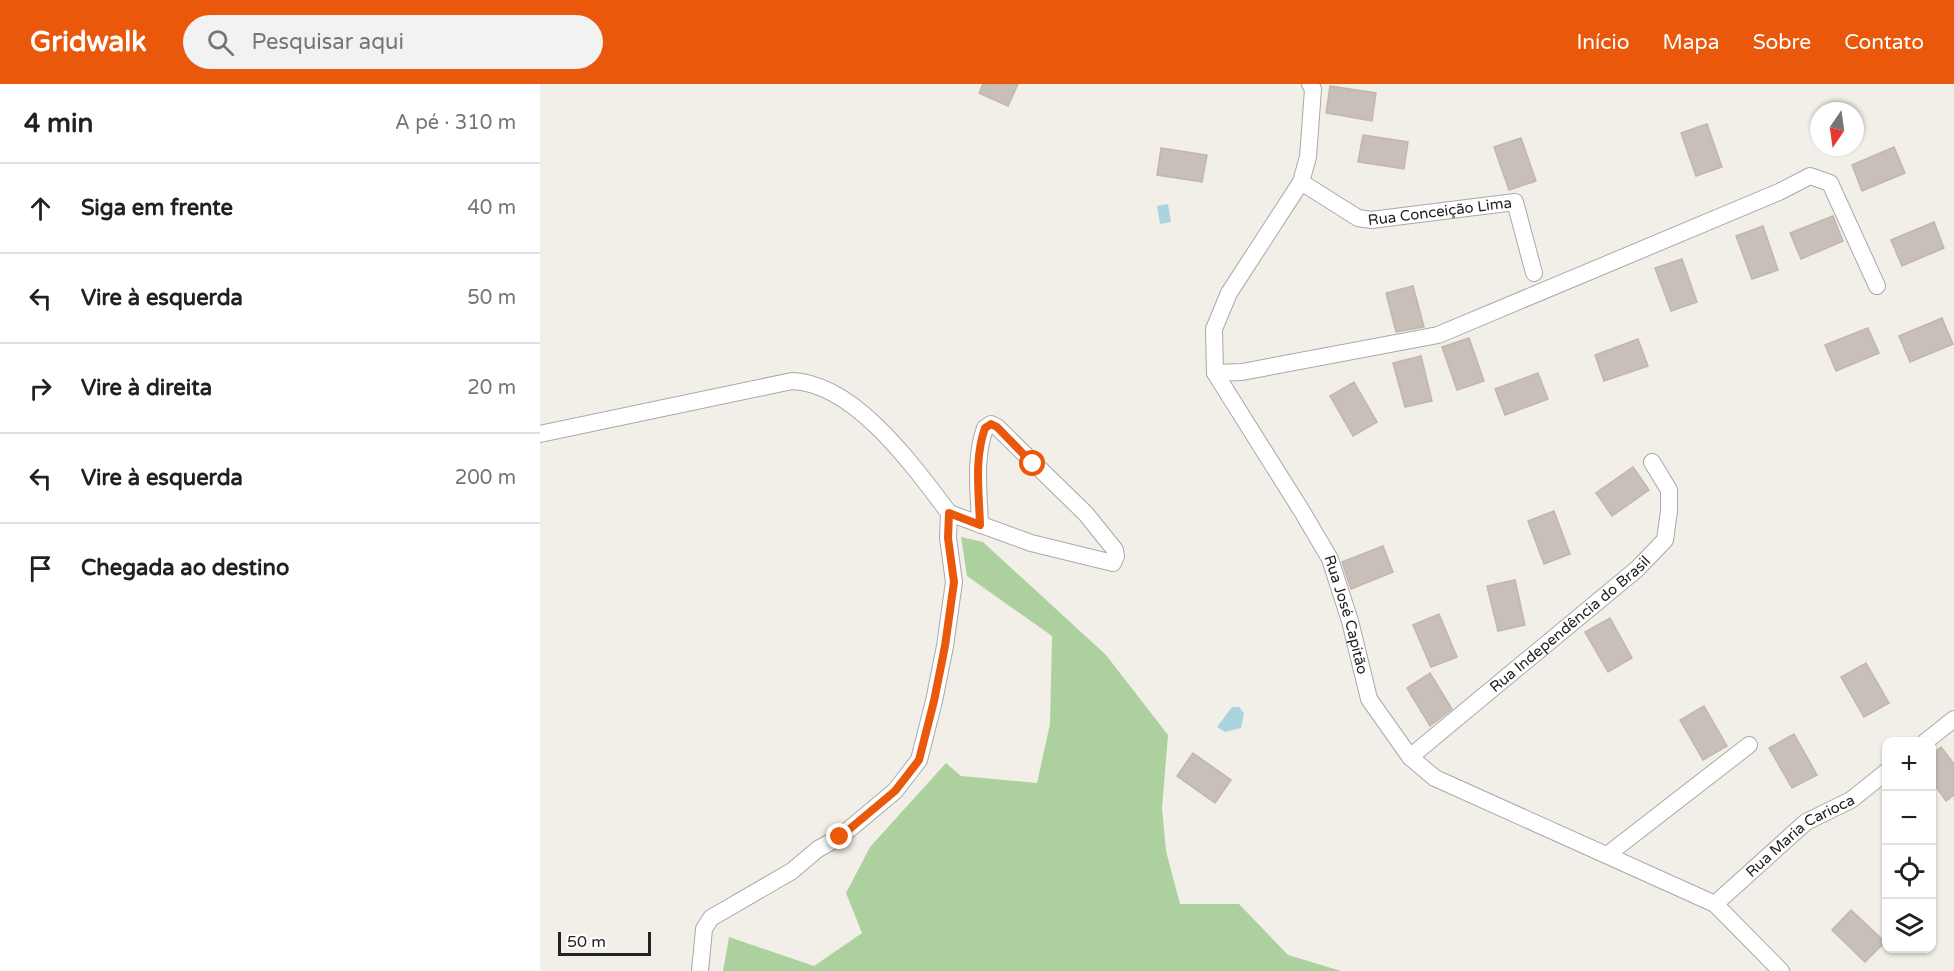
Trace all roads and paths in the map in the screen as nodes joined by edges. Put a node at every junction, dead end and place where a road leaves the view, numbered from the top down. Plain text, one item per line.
1 (1313, 86) edge
2 (1301, 182) junction
3 (1534, 273) dead end
4 (1877, 286) dead end
5 (1215, 373) junction
6 (540, 434) edge
7 (1652, 462) dead end
8 (949, 513) junction
9 (980, 525) junction
10 (1954, 719) edge
11 (1930, 737) edge
12 (1749, 745) dead end
13 (1410, 757) junction
14 (1882, 776) edge
15 (1607, 855) junction
16 (1715, 904) junction
17 (700, 971) edge
18 (1781, 971) edge

1 - 2 street
2 - 3 street, Rua Conceição Lima
2 - 5 street
4 - 5 street
5 - 13 street, Rua José Capitão
6 - 8 street
7 - 13 street, Rua Independência do Brasil
8 - 9 street
8 - 17 street
9 - 9 street
10 - 11 street
12 - 15 street
13 - 15 street, Rua José Capitão
14 - 16 street, Rua Maria Carioca
15 - 16 street, Rua José Capitão
16 - 18 street, Rua José Capitão

